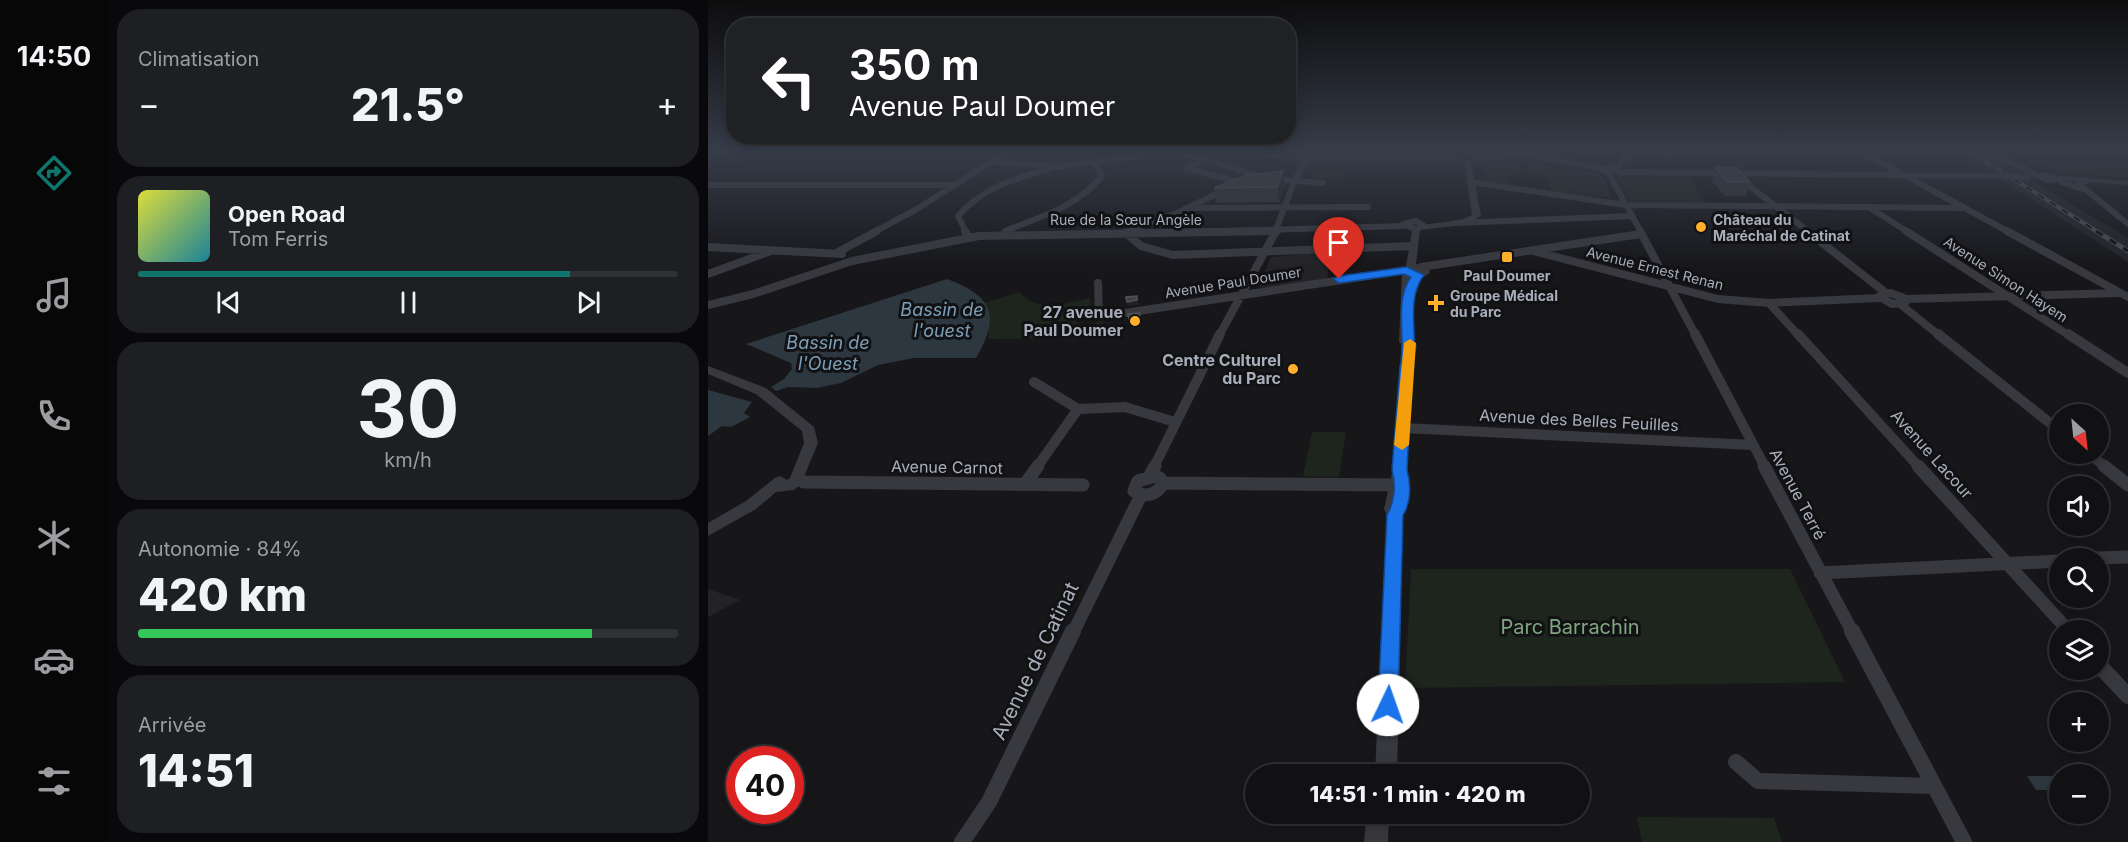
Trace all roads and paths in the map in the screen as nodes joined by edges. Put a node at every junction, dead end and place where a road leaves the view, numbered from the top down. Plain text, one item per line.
1 (947, 189) edge
2 (991, 189) edge
3 (1093, 189) edge
4 (1226, 189) edge
5 (1292, 189) edge
6 (1472, 189) edge
7 (1519, 189) edge
8 (1617, 189) edge
9 (1753, 189) edge
10 (1931, 189) edge
11 (2085, 190) edge
12 (1626, 205) junction
13 (1285, 207) junction
14 (1368, 207) dead end
15 (1776, 207) junction
16 (1870, 207) junction
17 (1188, 208) junction
18 (1964, 208) junction
19 (1632, 216) junction
20 (1454, 223) junction
21 (2128, 224) edge
22 (1419, 227) junction
23 (1276, 231) junction
24 (1126, 233) junction
25 (999, 234) junction
26 (1641, 234) junction
27 (968, 237) junction
28 (1413, 246) junction
29 (708, 247) edge
30 (777, 249) junction
31 (1533, 250) junction
32 (838, 252) junction
33 (1264, 252) junction
34 (852, 261) junction
35 (1413, 271) junction
36 (708, 274) edge
37 (1098, 283) dead end
38 (1670, 288) junction
39 (2119, 293) junction
40 (1240, 294) junction
41 (1883, 295) junction
42 (2009, 297) junction
43 (2128, 297) edge
44 (1903, 301) junction
45 (1769, 303) junction
46 (708, 305) edge
47 (708, 370) edge
48 (2128, 373) edge
49 (1034, 382) dead end
50 (1078, 409) junction
51 (1175, 422) junction
52 (2049, 422) edge
53 (1403, 428) junction
54 (1753, 444) junction
55 (2102, 464) edge
56 (1149, 477) junction
57 (791, 480) junction
58 (1163, 483) junction
59 (1025, 484) junction
60 (1083, 485) dead end
61 (1398, 485) junction
62 (2128, 485) edge
63 (1141, 495) junction
64 (708, 532) edge
65 (2128, 557) edge
66 (2109, 558) edge
67 (2049, 562) edge
68 (2007, 564) junction
69 (1821, 573) junction
70 (2059, 620) edge
71 (2109, 676) edge
72 (2128, 696) edge
73 (1386, 752) junction
74 (1736, 762) dead end
75 (1383, 764) edge
76 (1386, 764) edge
77 (1934, 786) junction
78 (1378, 824) edge
79 (1385, 824) edge
80 (962, 842) edge
81 (1377, 842) edge
82 (1384, 842) edge
83 (1964, 842) edge

1 - 32 street
2 - 27 street
3 - 25 street
4 - 17 street
5 - 13 street, Avenue de Catinat
6 - 20 street
7 - 12 street
8 - 12 street, Avenue Terré
9 - 15 street
10 - 18 street
11 - 21 street
12 - 15 street
12 - 19 street, Avenue Terré
13 - 14 street
13 - 17 street
13 - 23 street, Avenue de Catinat
15 - 16 street
15 - 41 street
16 - 18 street
16 - 42 street, Avenue Simon Hayem
17 - 24 street
18 - 39 street
19 - 20 street
19 - 26 street, Avenue Terré
20 - 22 street
22 - 23 street, Rue de la Sœur Angèle
22 - 28 street
23 - 24 street, Rue de la Sœur Angèle
23 - 33 street, Avenue de Catinat
24 - 25 street, Rue de la Sœur Angèle
24 - 33 street
25 - 27 street, Rue de la Sœur Angèle
26 - 31 street, Avenue Paul Doumer
26 - 38 street, Avenue Terré
27 - 34 street, Rue de la Sœur Angèle
28 - 33 street
28 - 35 street
29 - 30 street
30 - 32 street
30 - 36 street
31 - 35 street, Avenue Paul Doumer
31 - 38 street, Avenue Ernest Renan
32 - 34 street
33 - 40 street, Avenue de Catinat
34 - 46 street, Rue de la Sœur Angèle
35 - 40 street, Avenue Paul Doumer
35 - 53 street
37 - 40 street, Avenue Paul Doumer
38 - 45 street, Avenue Ernest Renan
38 - 54 street, Avenue Terré
39 - 42 street
39 - 43 street
40 - 51 street, Avenue de Catinat
41 - 44 street
41 - 45 street, Avenue Ernest Renan
42 - 44 street
42 - 48 street, Avenue Simon Hayem
44 - 52 street
45 - 68 street, Avenue Lacour
47 - 57 street
49 - 50 street
50 - 51 street
50 - 59 street
51 - 56 street, Avenue de Catinat
53 - 54 street, Avenue des Belles Feuilles
53 - 61 street
54 - 69 street, Avenue Terré
55 - 62 street
56 - 58 street
56 - 63 street, Avenue de Catinat
57 - 59 street, Avenue Carnot
57 - 64 street
58 - 61 street
58 - 63 street
59 - 60 street, Avenue Carnot
61 - 73 street
63 - 80 street, Avenue de Catinat
65 - 66 street
67 - 68 street
68 - 69 street
68 - 70 street, Avenue Lacour
69 - 77 street, Avenue Terré
71 - 72 street
73 - 75 street
73 - 76 street
74 - 77 street
77 - 83 street, Avenue Terré
78 - 81 street
79 - 82 street

